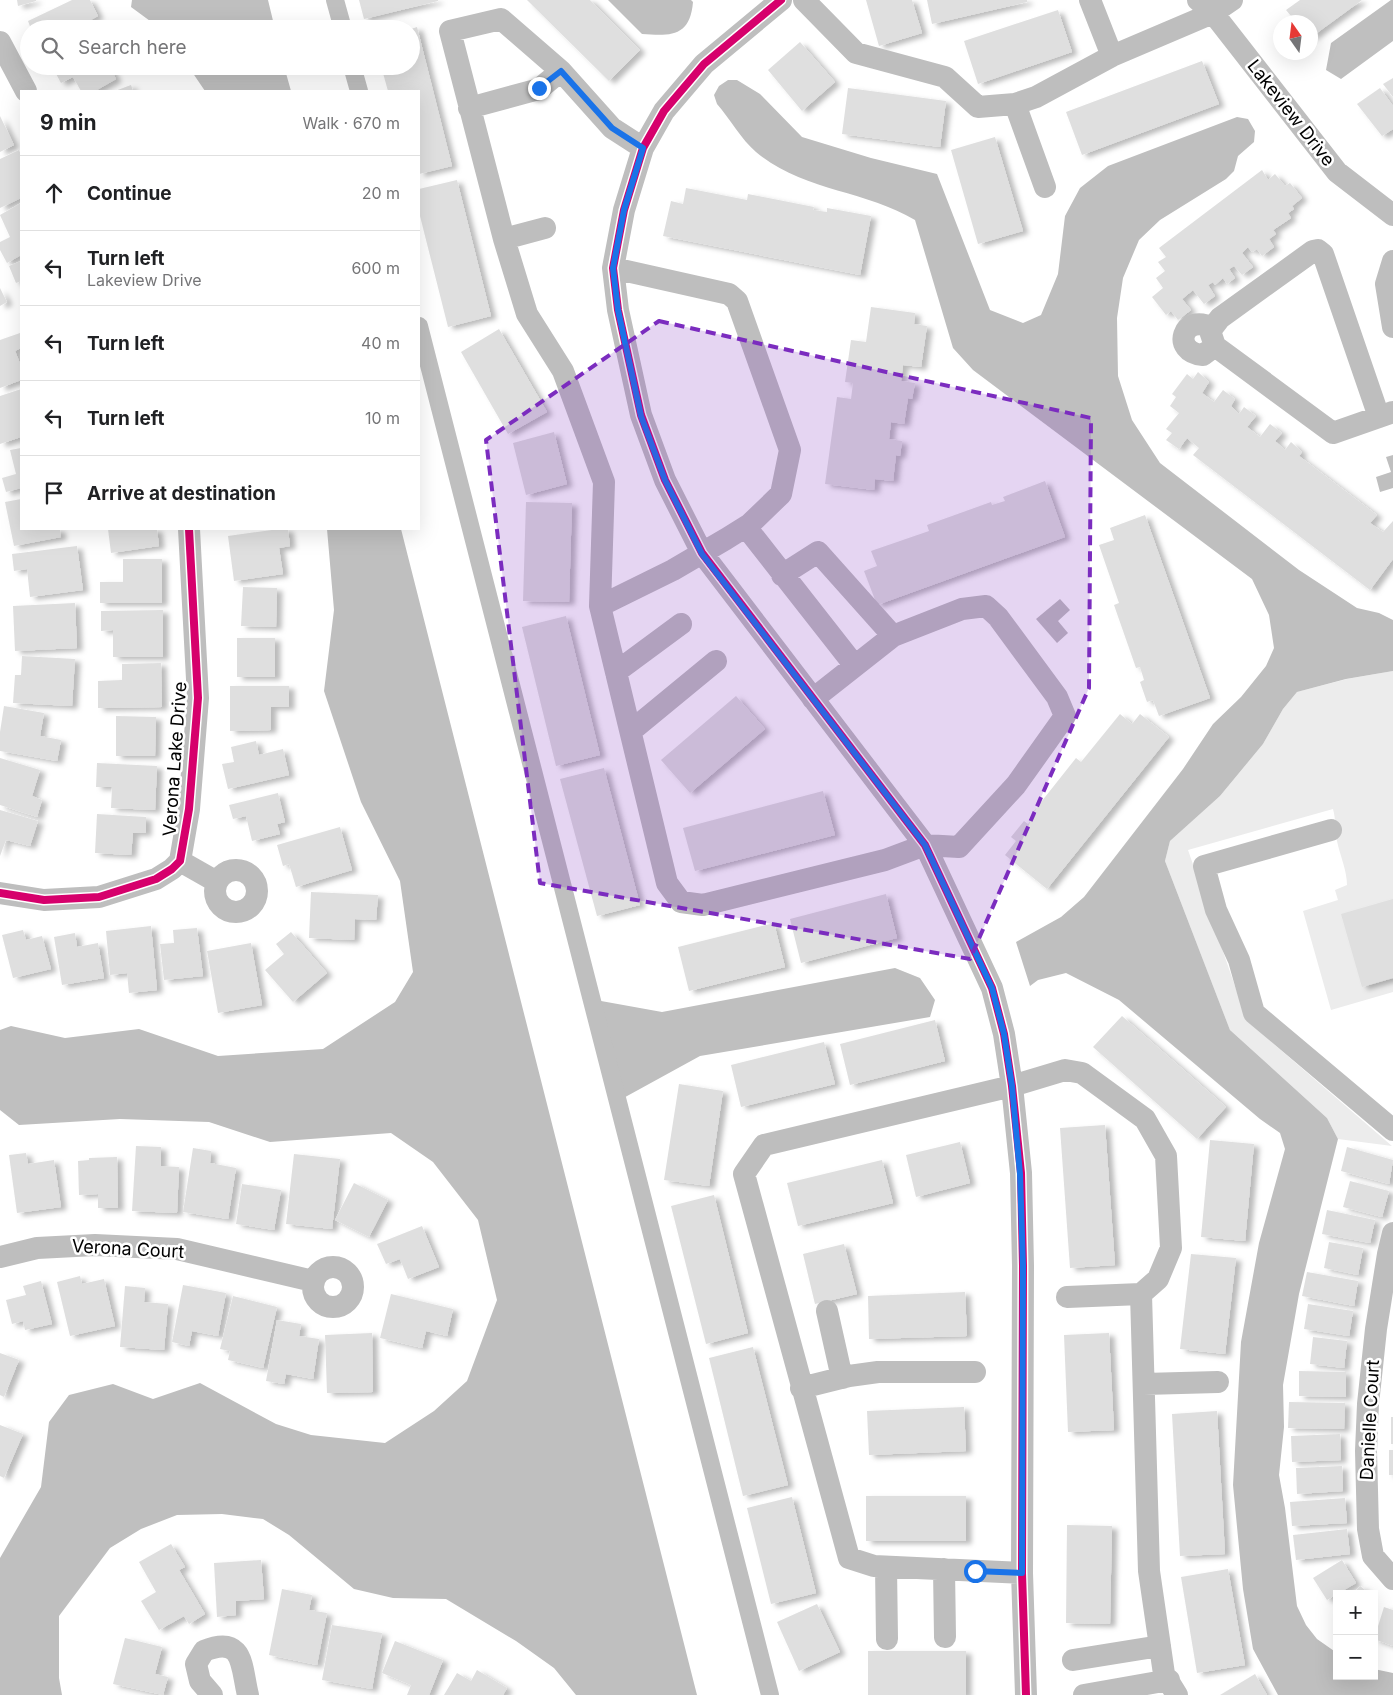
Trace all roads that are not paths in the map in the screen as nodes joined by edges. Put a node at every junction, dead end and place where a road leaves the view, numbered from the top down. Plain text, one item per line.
1 (780, 0) edge
2 (804, 0) edge
3 (1090, 0) edge
4 (1232, 0) edge
5 (1205, 7) edge
6 (0, 42) edge
7 (1112, 56) junction
8 (561, 71) junction
9 (25, 90) edge
10 (1015, 104) junction
11 (469, 108) junction
12 (643, 148) junction
13 (1045, 187) dead end
14 (1393, 215) edge
15 (545, 228) dead end
16 (504, 239) junction
17 (1393, 261) edge
18 (613, 268) junction
19 (1393, 326) edge
20 (1386, 415) edge
21 (746, 527) junction
22 (189, 530) edge
23 (702, 554) junction
24 (782, 575) junction
25 (600, 606) junction
26 (682, 624) dead end
27 (893, 636) junction
28 (716, 662) dead end
29 (855, 666) junction
30 (616, 672) junction
31 (813, 699) junction
32 (631, 731) junction
33 (1331, 830) dead end
34 (925, 845) junction
35 (180, 861) junction
36 (217, 882) dead end
37 (0, 893) edge
38 (1012, 1086) junction
39 (1393, 1130) edge
40 (1391, 1247) edge
41 (0, 1257) edge
42 (313, 1281) dead end
43 (1141, 1294) junction
44 (1067, 1297) dead end
45 (827, 1311) dead end
46 (975, 1372) dead end
47 (842, 1378) junction
48 (1218, 1382) dead end
49 (1144, 1384) junction
50 (801, 1388) junction
51 (886, 1567) junction
52 (944, 1569) junction
53 (1022, 1573) junction
54 (1393, 1579) edge
55 (945, 1637) dead end
56 (887, 1639) dead end
57 (1160, 1646) junction
58 (1073, 1660) dead end
59 (1173, 1688) edge
60 (212, 1695) edge
61 (248, 1695) edge
62 (1026, 1695) edge
63 (1084, 1695) edge

1 - 12 street
2 - 10 street
3 - 7 street
4 - 5 street
5 - 7 street
5 - 14 street, Lakeview Drive
6 - 9 street
7 - 10 street
8 - 11 street
8 - 11 street
8 - 12 street
10 - 13 street
11 - 16 street
12 - 18 street
15 - 16 street
16 - 25 street
17 - 19 street
18 - 21 street
18 - 23 street
20 - 20 street
21 - 23 street
21 - 24 street
22 - 35 street, Verona Lake Drive
23 - 25 street
23 - 31 street
24 - 27 street
24 - 29 street
25 - 30 street
26 - 30 street
27 - 29 street
27 - 34 street
28 - 32 street
29 - 31 street
30 - 32 street
31 - 34 street
32 - 34 street
33 - 39 street
34 - 38 street
35 - 36 street, Verona Lake Drive
35 - 37 street, Verona Lake Drive
38 - 43 street
38 - 50 street
38 - 53 street
40 - 54 street, Danielle Court
41 - 42 street, Verona Court
43 - 44 street
43 - 49 street
45 - 47 street
46 - 47 street
47 - 50 street
48 - 49 street
49 - 57 street
50 - 51 street
51 - 52 street
51 - 56 street
52 - 53 street
52 - 55 street
53 - 62 street
57 - 58 street
57 - 59 street
59 - 63 street
60 - 61 street

